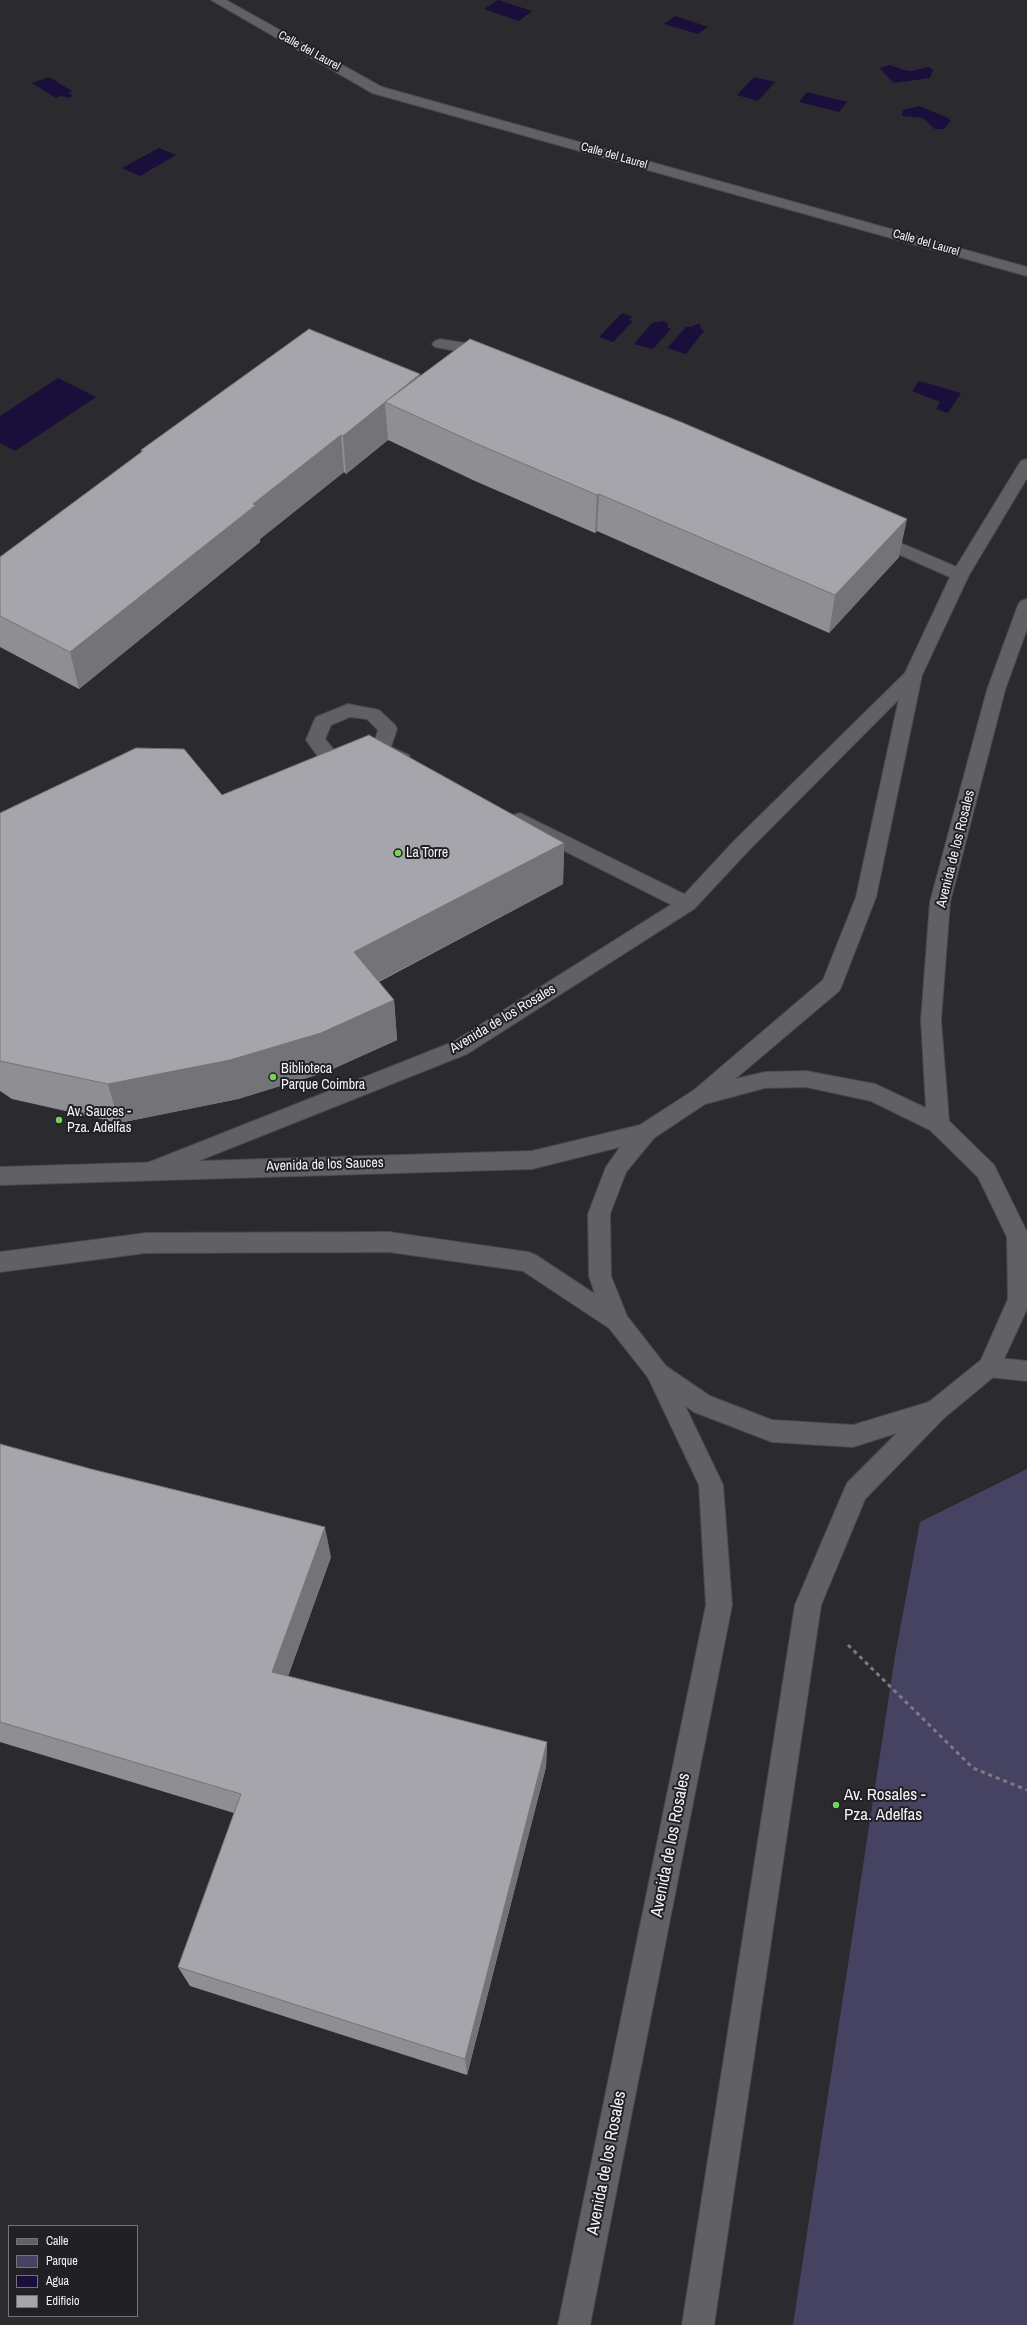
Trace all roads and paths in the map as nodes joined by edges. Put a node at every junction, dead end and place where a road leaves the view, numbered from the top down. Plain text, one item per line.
1 (217, 0) edge
2 (1027, 272) edge
3 (440, 344) dead end
4 (507, 355) edge
5 (1027, 464) edge
6 (859, 530) edge
7 (960, 575) junction
8 (1027, 605) edge
9 (912, 675) junction
10 (381, 750) edge
11 (417, 768) edge
12 (502, 811) edge
13 (687, 904) junction
14 (699, 1097) junction
15 (938, 1124) junction
16 (646, 1132) junction
17 (150, 1171) junction
18 (0, 1176) edge
19 (1007, 1213) junction
20 (1027, 1230) edge
21 (0, 1262) edge
22 (617, 1321) junction
23 (989, 1367) junction
24 (1027, 1371) edge
25 (658, 1373) junction
26 (936, 1410) junction
27 (808, 1605) junction
28 (1027, 1790) edge
29 (574, 2325) edge
30 (698, 2325) edge

1 - 2 street, Calle del Laurel
3 - 4 street
5 - 7 street, Avenida de los Rosales
6 - 7 street
7 - 9 street, Avenida de los Rosales
8 - 15 street, Avenida de los Rosales
9 - 13 street, Avenida de los Rosales
9 - 14 street, Avenida de los Rosales
10 - 11 street
12 - 13 street
13 - 17 street, Avenida de los Rosales
14 - 15 street
14 - 16 street
15 - 19 street
16 - 17 street, Avenida de los Sauces
16 - 22 street
17 - 18 street, Avenida de los Sauces
19 - 20 street
19 - 23 street
21 - 22 street
22 - 25 street
23 - 24 street
23 - 26 street
25 - 26 street
25 - 29 street, Avenida de los Rosales
26 - 27 street
27 - 28 path
27 - 30 street

